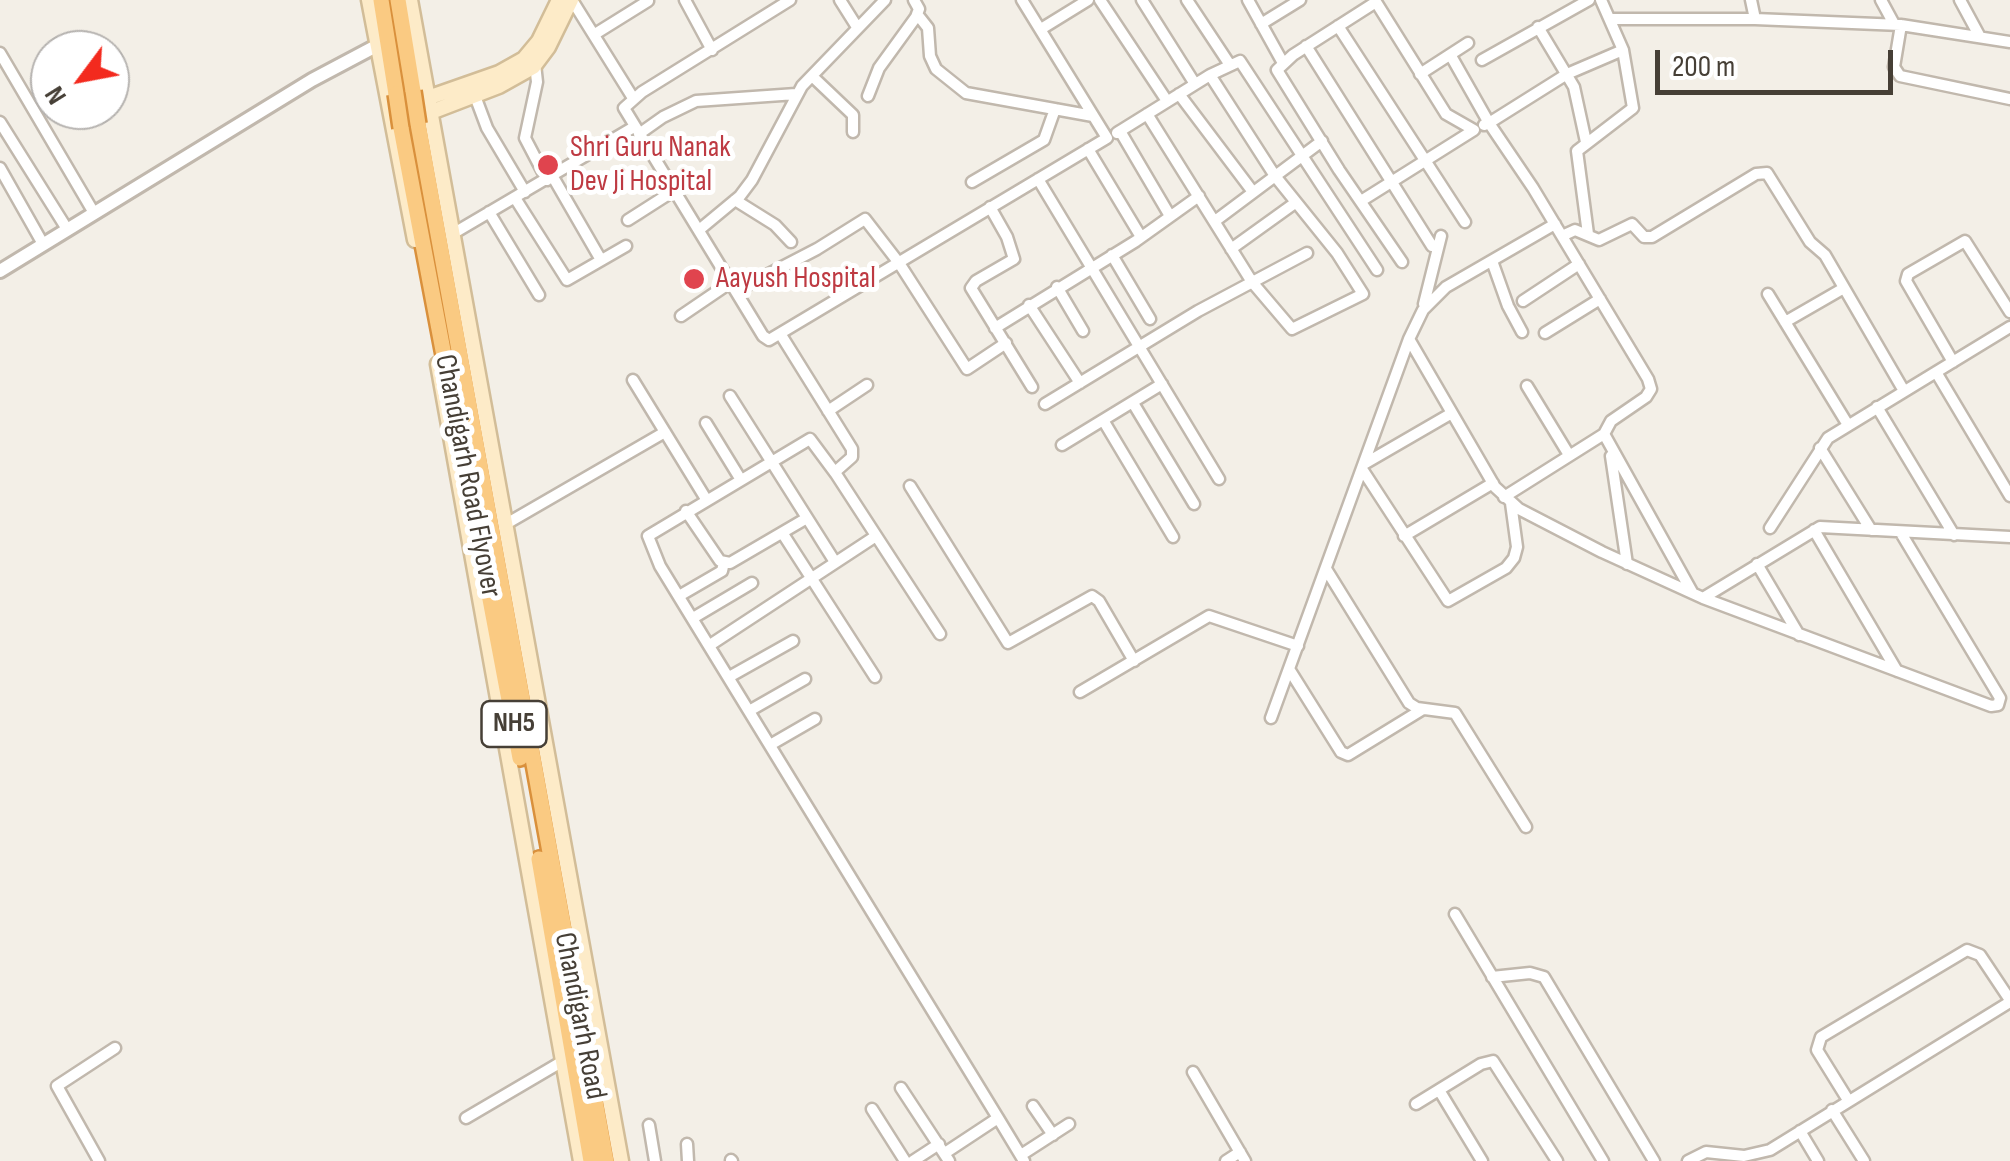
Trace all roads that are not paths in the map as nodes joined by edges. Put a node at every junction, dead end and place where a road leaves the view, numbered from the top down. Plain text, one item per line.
1 (369, 0) edge
2 (381, 0) edge
3 (398, 0) edge
4 (410, 0) edge
5 (559, 0) edge
6 (571, 0) edge
7 (685, 0) edge
8 (790, 0) edge
9 (840, 0) edge
10 (885, 0) edge
11 (914, 0) edge
12 (1022, 0) edge
13 (1088, 0) edge
14 (1100, 0) edge
15 (1142, 0) edge
16 (1187, 0) edge
17 (1248, 0) edge
18 (1300, 0) edge
19 (1588, 0) edge
20 (1601, 0) edge
21 (1751, 0) edge
22 (1881, 0) edge
23 (1960, 0) edge
24 (648, 1) edge
25 (1377, 1) edge
26 (917, 14) junction
27 (1610, 19) junction
28 (1756, 19) junction
29 (1261, 24) junction
30 (1898, 24) junction
31 (857, 26) junction
32 (1338, 26) junction
33 (1538, 26) junction
34 (1041, 29) junction
35 (595, 34) junction
36 (1980, 37) junction
37 (2010, 42) edge
38 (1468, 43) dead end
39 (378, 45) junction
40 (1306, 46) junction
41 (712, 50) junction
42 (1622, 50) junction
43 (0, 53) edge
44 (1450, 56) junction
45 (1482, 60) dead end
46 (1283, 63) junction
47 (535, 64) junction
48 (1230, 65) junction
49 (1420, 74) junction
50 (1568, 74) junction
51 (1210, 75) junction
52 (812, 76) junction
53 (1195, 84) junction
54 (796, 94) junction
55 (1178, 94) junction
56 (475, 96) junction
57 (868, 96) dead end
58 (633, 98) junction
59 (2010, 99) edge
60 (1167, 101) junction
61 (429, 105) junction
62 (1055, 109) junction
63 (1147, 114) junction
64 (1093, 116) junction
65 (392, 118) junction
66 (0, 122) edge
67 (1489, 123) junction
68 (1474, 130) junction
69 (637, 131) junction
70 (1120, 131) junction
71 (853, 132) dead end
72 (1107, 138) junction
73 (1322, 142) junction
74 (1586, 142) junction
75 (1088, 148) junction
76 (1302, 156) junction
77 (1426, 158) junction
78 (0, 168) edge
79 (1275, 176) junction
80 (1038, 178) junction
81 (550, 179) junction
82 (1390, 181) junction
83 (972, 182) dead end
84 (675, 190) junction
85 (1253, 192) junction
86 (520, 195) junction
87 (1200, 196) junction
88 (736, 200) junction
89 (1361, 200) junction
90 (1295, 203) junction
91 (990, 207) junction
92 (489, 212) junction
93 (94, 213) junction
94 (1170, 216) junction
95 (628, 220) dead end
96 (1215, 222) junction
97 (1464, 222) dead end
98 (1555, 224) junction
99 (67, 230) junction
100 (699, 230) junction
101 (454, 234) junction
102 (1588, 234) junction
103 (1442, 236) dead end
104 (1562, 236) junction
105 (1141, 237) junction
106 (791, 242) dead end
107 (43, 244) junction
108 (626, 246) dead end
109 (1432, 246) dead end
110 (1232, 249) junction
111 (1306, 253) dead end
112 (1112, 255) junction
113 (601, 260) junction
114 (1492, 261) junction
115 (1402, 262) dead end
116 (899, 263) junction
117 (1579, 264) junction
118 (1093, 266) junction
119 (1377, 270) dead end
120 (0, 271) edge
121 (1252, 282) junction
122 (734, 286) junction
123 (1058, 287) junction
124 (1844, 288) junction
125 (1768, 294) dead end
126 (539, 295) dead end
127 (1600, 299) junction
128 (1524, 300) dead end
129 (1029, 305) junction
130 (1423, 310) junction
131 (2010, 312) edge
132 (681, 316) dead end
133 (1150, 319) dead end
134 (1785, 322) junction
135 (2010, 326) edge
136 (996, 328) junction
137 (1083, 331) dead end
138 (1522, 332) dead end
139 (1545, 333) dead end
140 (782, 335) junction
141 (1409, 340) junction
142 (1006, 343) junction
143 (1142, 346) junction
144 (1953, 362) junction
145 (1936, 372) junction
146 (634, 380) dead end
147 (1080, 382) junction
148 (1162, 384) junction
149 (868, 386) dead end
150 (1528, 386) dead end
151 (1032, 387) dead end
152 (1904, 391) junction
153 (730, 396) dead end
154 (1133, 403) junction
155 (1045, 404) dead end
156 (1878, 407) junction
157 (828, 411) junction
158 (1452, 413) junction
159 (1103, 420) junction
160 (706, 422) dead end
161 (1848, 425) junction
162 (665, 432) junction
163 (1604, 434) junction
164 (1062, 445) dead end
165 (1610, 447) junction
166 (1820, 448) junction
167 (1569, 455) junction
168 (771, 460) junction
169 (1363, 467) junction
170 (835, 472) junction
171 (1219, 479) dead end
172 (741, 480) junction
173 (1492, 483) junction
174 (910, 486) dead end
175 (2010, 496) edge
176 (706, 499) junction
177 (1507, 500) junction
178 (1194, 504) dead end
179 (686, 511) junction
180 (807, 518) junction
181 (506, 524) junction
182 (1770, 528) dead end
183 (1814, 530) junction
184 (1872, 530) junction
185 (1902, 533) junction
186 (783, 534) junction
187 (876, 536) junction
188 (1404, 536) junction
189 (1954, 536) junction
190 (2010, 537) edge
191 (1174, 538) dead end
192 (724, 562) junction
193 (835, 562) junction
194 (1627, 564) junction
195 (1757, 564) junction
196 (1326, 569) junction
197 (811, 578) junction
198 (752, 584) dead end
199 (679, 596) junction
200 (1698, 596) junction
201 (693, 618) junction
202 (940, 634) dead end
203 (1799, 635) junction
204 (792, 641) dead end
205 (710, 645) junction
206 (1298, 646) junction
207 (1134, 660) junction
208 (1289, 670) junction
209 (1898, 672) junction
210 (729, 677) junction
211 (875, 678) dead end
212 (805, 679) dead end
213 (1080, 692) dead end
214 (1424, 709) junction
215 (749, 711) junction
216 (1271, 718) dead end
217 (816, 719) dead end
218 (770, 745) junction
219 (1526, 827) dead end
220 (562, 884) junction
221 (1455, 914) dead end
222 (549, 952) junction
223 (1492, 977) junction
224 (2010, 1001) edge
225 (115, 1048) dead end
226 (563, 1062) junction
227 (1192, 1072) dead end
228 (901, 1088) dead end
229 (1439, 1090) junction
230 (1848, 1100) junction
231 (1416, 1104) dead end
232 (1034, 1106) dead end
233 (872, 1109) dead end
234 (1832, 1110) junction
235 (466, 1118) dead end
236 (998, 1118) junction
237 (1069, 1124) dead end
238 (649, 1125) dead end
239 (1800, 1131) junction
240 (1053, 1134) junction
241 (687, 1144) dead end
242 (609, 1150) edge
243 (944, 1153) edge
244 (1243, 1157) edge
245 (1022, 1158) edge
246 (98, 1161) edge
247 (580, 1161) edge
248 (592, 1161) edge
249 (621, 1161) edge
250 (654, 1161) edge
251 (688, 1161) edge
252 (904, 1161) edge
253 (913, 1161) edge
254 (1226, 1161) edge
255 (1482, 1161) edge
256 (1557, 1161) edge
257 (1603, 1161) edge
258 (1654, 1161) edge
259 (1688, 1161) edge
260 (1818, 1161) edge
261 (1864, 1161) edge

1 - 39 main road
2 - 222 highway, Chandigarh Road Flyover / NH5, bridge
3 - 220 highway, Chandigarh Road Flyover / NH5, bridge
4 - 61 main road
5 - 61 main road
6 - 35 street
6 - 47 main road
7 - 41 street
8 - 41 street
9 - 31 street
10 - 31 street
11 - 26 street
12 - 34 street
13 - 34 street
14 - 60 street
15 - 53 street
16 - 48 street
17 - 29 street
18 - 29 street
19 - 33 street
20 - 27 street
21 - 28 street
22 - 30 street
23 - 36 street
24 - 35 street
25 - 32 street
25 - 49 street
26 - 57 street
26 - 62 street
27 - 28 street
27 - 42 street
28 - 30 street
29 - 46 street
30 - 36 street
30 - 59 street
31 - 52 street
32 - 40 street
32 - 77 street
33 - 45 street
33 - 50 street
34 - 64 street
35 - 58 street
36 - 37 street
38 - 44 street
39 - 65 main road
39 - 93 street
40 - 46 street
40 - 82 street
41 - 58 street
42 - 50 street
42 - 74 street
43 - 93 street
44 - 49 street
44 - 67 street
46 - 73 street
47 - 56 main road
47 - 81 street
48 - 51 street
48 - 76 street
49 - 68 street
50 - 67 street
50 - 74 street
51 - 53 street
51 - 79 street
52 - 54 street
52 - 71 street
53 - 55 street
54 - 69 street
54 - 88 street
55 - 60 street
55 - 85 street
56 - 61 main road
56 - 86 street
58 - 69 street
60 - 63 street
61 - 65 main road
61 - 101 main road
62 - 64 street
62 - 83 street
63 - 70 street
63 - 87 street
64 - 72 street
65 - 222 main road
66 - 99 street
67 - 68 street
67 - 98 street
68 - 77 street
69 - 81 street
69 - 84 street
70 - 72 street
70 - 94 street
72 - 75 street
73 - 76 street
73 - 89 street
74 - 102 street
75 - 80 street
75 - 105 street
76 - 79 street
76 - 119 street
77 - 82 street
77 - 97 street
78 - 107 street
79 - 85 street
79 - 90 street
80 - 91 street
80 - 118 street
81 - 86 street
81 - 113 street
82 - 89 street
82 - 109 street
84 - 95 street
84 - 100 street
85 - 96 street
86 - 92 street
86 - 113 street
87 - 94 street
87 - 96 street
88 - 100 street
88 - 106 street
89 - 115 street
90 - 110 street
90 - 121 street
91 - 116 street
91 - 136 street
92 - 101 street
92 - 126 street
93 - 99 street
94 - 105 street
96 - 110 street
98 - 104 street
98 - 114 street
99 - 107 street
100 - 122 street
101 - 181 main road
102 - 104 street
102 - 124 street
103 - 130 street
104 - 117 street
105 - 112 street
107 - 120 street
108 - 113 street
110 - 121 street
111 - 121 street
112 - 118 street
112 - 133 street
114 - 130 street
114 - 138 street
116 - 122 street
116 - 140 street
116 - 142 street
117 - 127 street
117 - 128 street
118 - 123 street
118 - 143 street
121 - 143 street
122 - 132 street
122 - 140 street
123 - 129 street
123 - 137 street
124 - 134 street
124 - 152 street
125 - 134 street
127 - 139 street
127 - 163 street
129 - 136 street
129 - 147 street
130 - 141 street
131 - 144 street
134 - 161 street
135 - 144 street
136 - 142 street
140 - 157 street
141 - 158 street
141 - 169 street
142 - 151 street
143 - 147 street
143 - 148 street
144 - 145 street
145 - 152 street
145 - 175 street
146 - 162 street
147 - 155 street
148 - 154 street
148 - 171 street
149 - 157 street
150 - 167 street
152 - 156 street
153 - 168 street
154 - 159 street
154 - 178 street
156 - 161 street
156 - 189 street
157 - 170 street
158 - 169 street
158 - 173 street
159 - 164 street
159 - 191 street
160 - 172 street
161 - 166 street
162 - 176 street
162 - 181 street
163 - 165 street
163 - 167 street
165 - 194 street
165 - 200 street
166 - 182 street
166 - 184 street
167 - 177 street
168 - 170 street
168 - 172 street
168 - 180 street
169 - 188 street
169 - 196 street
170 - 187 street
172 - 176 street
173 - 177 street
173 - 188 street
174 - 207 street
176 - 179 street
177 - 188 street
177 - 194 street
179 - 192 street
179 - 199 street
180 - 186 street
180 - 193 street
181 - 220 main road
183 - 184 street
183 - 195 street
183 - 209 street
184 - 185 street
185 - 189 street
185 - 209 street
186 - 192 street
186 - 197 street
187 - 193 street
187 - 202 street
189 - 190 street
192 - 199 street
193 - 197 street
194 - 200 street
195 - 200 street
195 - 203 street
196 - 206 street
196 - 214 street
197 - 205 street
197 - 211 street
198 - 201 street
199 - 201 street
200 - 203 street
201 - 205 street
203 - 209 street
204 - 210 street
205 - 210 street
206 - 207 street
206 - 208 street
207 - 213 street
208 - 214 street
208 - 216 street
210 - 215 street
212 - 215 street
214 - 219 street
215 - 218 street
217 - 218 street
218 - 236 street
220 - 242 highway, Chandigarh Road / NH5
221 - 223 street
222 - 226 main road
222 - 248 highway, NH5
223 - 257 street
223 - 258 street
224 - 230 street
224 - 230 street
225 - 246 street
226 - 235 street
226 - 247 main road
227 - 244 street
228 - 243 street
229 - 231 street
229 - 255 street
229 - 256 street
230 - 234 street
232 - 240 street
233 - 252 street
234 - 239 street
234 - 261 street
236 - 243 street
236 - 245 street
237 - 240 street
238 - 250 street
239 - 259 street
239 - 260 street
240 - 245 street
241 - 251 street
242 - 249 main road
243 - 253 street
244 - 254 street

